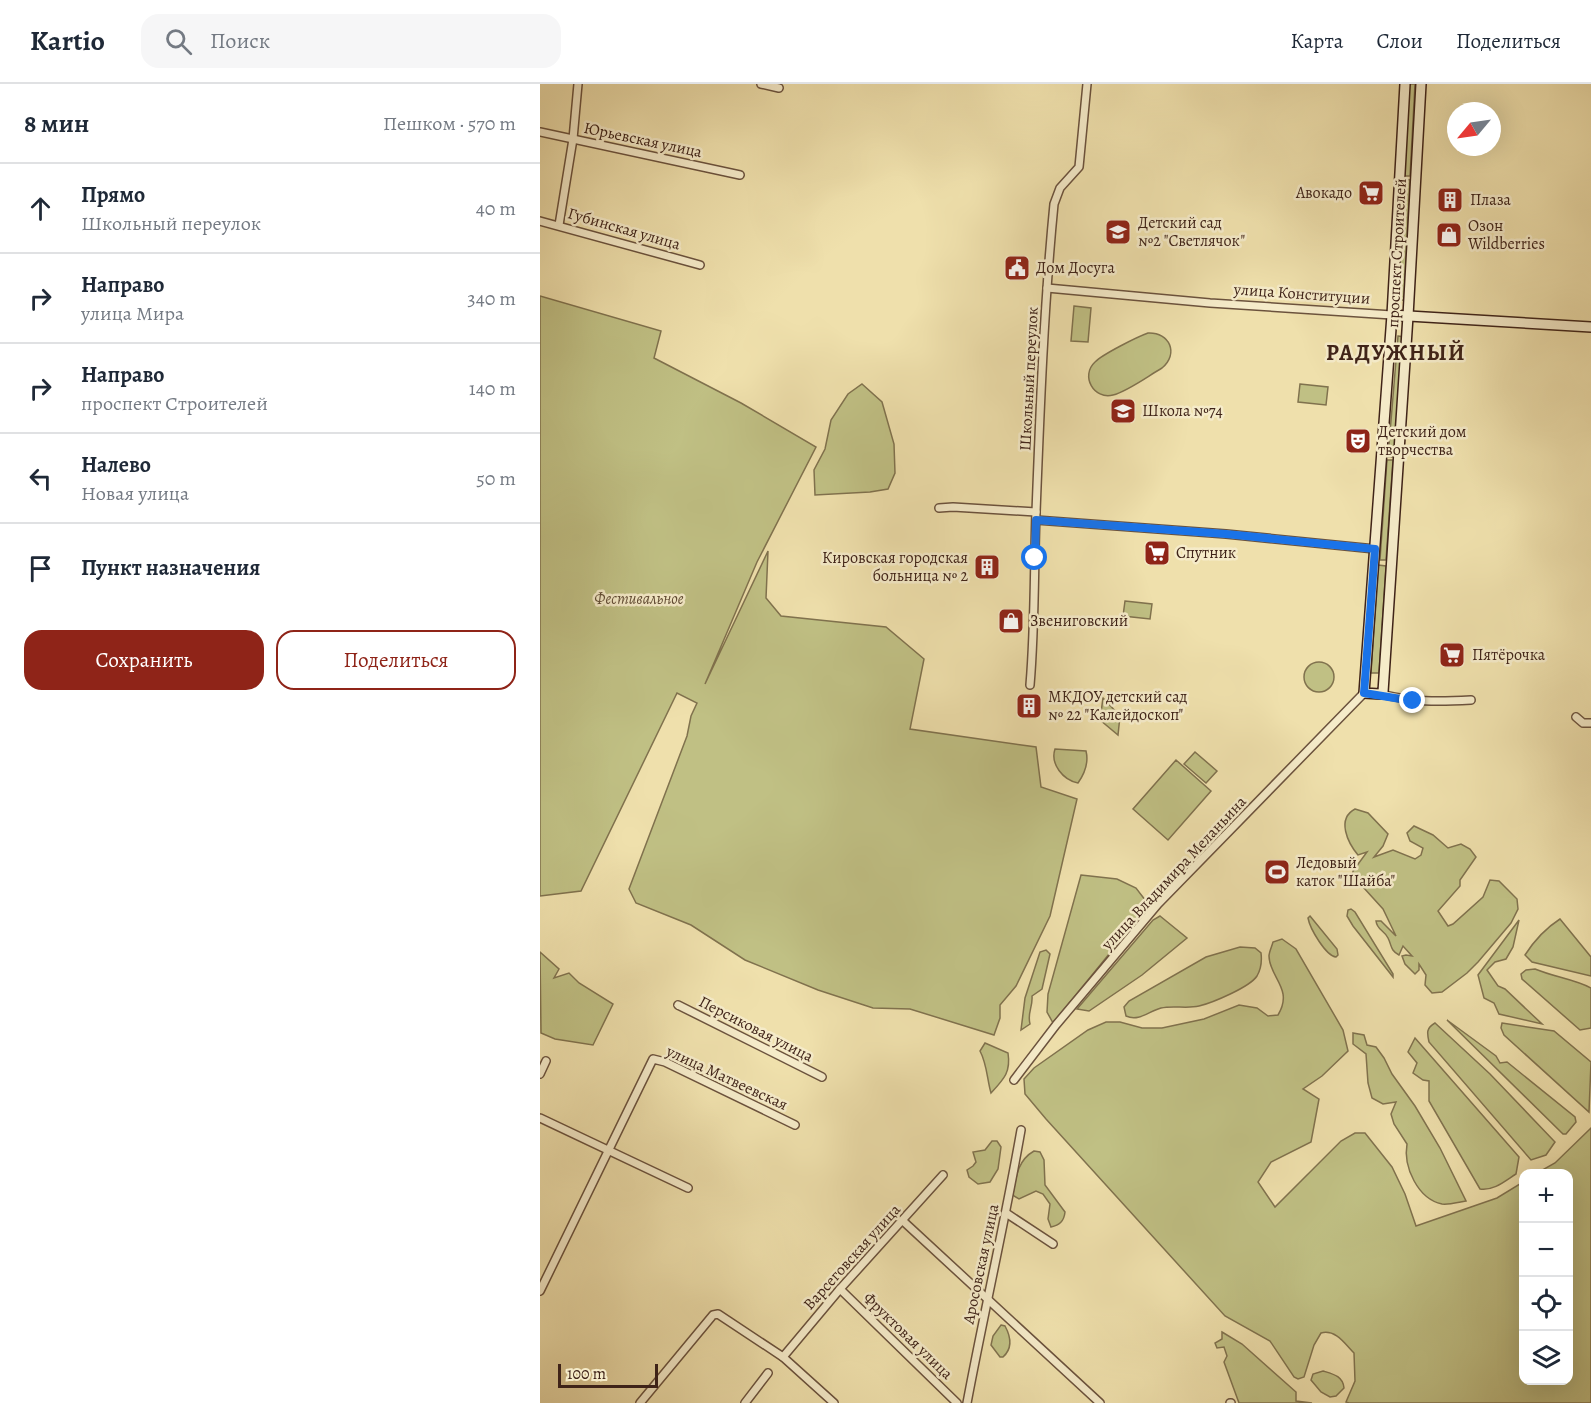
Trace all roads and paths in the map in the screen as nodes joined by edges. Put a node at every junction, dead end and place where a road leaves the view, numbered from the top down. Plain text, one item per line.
1 (578, 84) edge
2 (761, 84) edge
3 (1088, 84) edge
4 (1405, 84) edge
5 (1421, 84) edge
6 (779, 88) dead end
7 (540, 132) edge
8 (573, 139) junction
9 (740, 175) dead end
10 (540, 220) edge
11 (560, 225) junction
12 (700, 265) dead end
13 (1047, 288) junction
14 (1392, 315) junction
15 (1408, 316) junction
16 (1591, 327) edge
17 (939, 508) dead end
18 (1036, 516) junction
19 (1375, 549) junction
20 (1030, 685) dead end
21 (1364, 693) junction
22 (1380, 694) junction
23 (1471, 700) dead end
24 (1576, 717) dead end
25 (1591, 723) edge
26 (678, 1005) dead end
27 (546, 1061) dead end
28 (540, 1074) edge
29 (822, 1077) dead end
30 (1014, 1080) dead end
31 (540, 1118) edge
32 (795, 1125) dead end
33 (1021, 1130) dead end
34 (608, 1149) junction
35 (943, 1175) dead end
36 (688, 1188) dead end
37 (1006, 1213) junction
38 (903, 1221) junction
39 (1053, 1244) dead end
40 (840, 1289) junction
41 (540, 1291) edge
42 (987, 1297) junction
43 (783, 1358) junction
44 (768, 1373) dead end
45 (640, 1403) edge
46 (745, 1403) edge
47 (834, 1403) edge
48 (957, 1403) edge
49 (967, 1403) edge
50 (1100, 1403) edge

1 - 8 street
2 - 6 street
3 - 13 street, Школьный переулок
4 - 14 street, проспект Строителей
5 - 15 street, проспект Строителей
7 - 8 street, Юрьевская улица
8 - 9 street, Юрьевская улица
8 - 11 street
10 - 11 street, Губинская улица
11 - 12 street, Губинская улица
13 - 14 street, улица Конституции
13 - 18 street, Школьный переулок
14 - 15 street, улица Конституции
14 - 19 street, проспект Строителей
15 - 16 street, улица Конституции
15 - 22 street, проспект Строителей
17 - 18 street
18 - 19 street
18 - 20 street, Школьный переулок
19 - 21 street, проспект Строителей
21 - 22 street
21 - 30 street, улица Владимира Меланьина
22 - 23 street
24 - 25 street
26 - 29 street, Персиковая улица
27 - 28 street
31 - 34 street
32 - 34 street, улица Матвеевская
33 - 37 street, Аросовская улица
34 - 36 street
34 - 41 street
35 - 38 street, Варсеговская улица
37 - 39 street
37 - 42 street, Аросовская улица
38 - 40 street, Варсеговская улица
38 - 42 street
40 - 43 street, Варсеговская улица
40 - 48 street, Фруктовая улица
42 - 49 street, Аросовская улица
42 - 50 street
43 - 45 street
43 - 47 street
44 - 46 street

